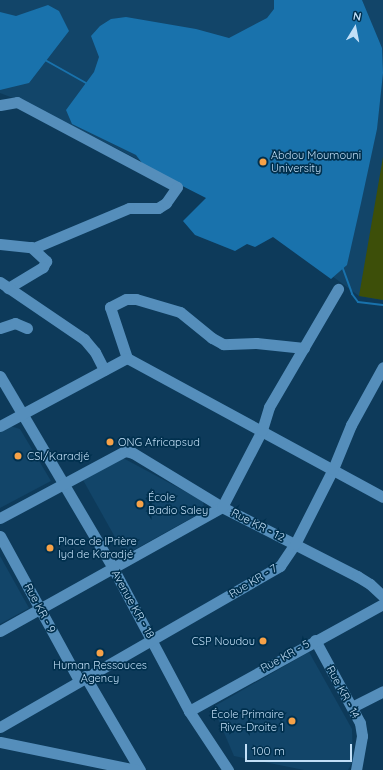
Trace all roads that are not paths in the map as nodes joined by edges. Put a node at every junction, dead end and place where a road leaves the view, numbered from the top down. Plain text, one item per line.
1 (0, 105) edge
2 (0, 244) edge
3 (34, 248) junction
4 (4, 285) edge
5 (338, 289) dead end
6 (0, 328) edge
7 (27, 328) dead end
8 (304, 348) junction
9 (127, 358) junction
10 (383, 367) edge
11 (104, 370) junction
12 (0, 376) edge
13 (22, 414) junction
14 (0, 426) edge
15 (262, 430) junction
16 (333, 469) junction
17 (63, 482) junction
18 (383, 497) edge
19 (222, 507) junction
20 (0, 518) edge
21 (0, 536) edge
22 (295, 544) junction
23 (113, 568) junction
24 (383, 596) edge
25 (383, 604) edge
26 (40, 609) junction
27 (0, 631) edge
28 (152, 639) junction
29 (315, 640) junction
30 (82, 678) junction
31 (383, 691) edge
32 (352, 707) junction
33 (189, 711) junction
34 (0, 727) edge
35 (0, 742) edge
36 (136, 770) edge
37 (140, 770) edge
38 (228, 770) edge
39 (356, 770) edge

1 - 3 street
2 - 3 street
3 - 4 street
4 - 11 street
5 - 8 street
6 - 7 street
8 - 9 street
8 - 15 street
9 - 11 street
9 - 15 street
10 - 16 street, Rue KR - 7
11 - 13 street
12 - 13 street, Avenue KR - 18
13 - 14 street
13 - 17 street, Avenue KR - 18
15 - 16 street
15 - 19 street
16 - 18 street
16 - 22 street, Rue KR - 7
17 - 19 street, Rue KR - 12
17 - 20 street
17 - 23 street, Avenue KR - 18
19 - 22 street, Rue KR - 12
19 - 23 street
21 - 26 street, Rue KR - 9
22 - 24 street, Rue KR - 12
22 - 28 street, Rue KR - 7
23 - 26 street
23 - 28 street, Avenue KR - 18
25 - 29 street, Rue KR - 5
26 - 27 street
26 - 30 street, Rue KR - 9
28 - 30 street, Rue KR - 7
28 - 33 street, Avenue KR - 18
29 - 32 street, Rue KR - 14
29 - 33 street, Rue KR - 5
30 - 34 street, Rue KR - 7
30 - 37 street, Rue KR - 9
31 - 32 street
32 - 39 street, Rue KR - 14
33 - 38 street, Avenue KR - 18
35 - 36 street

